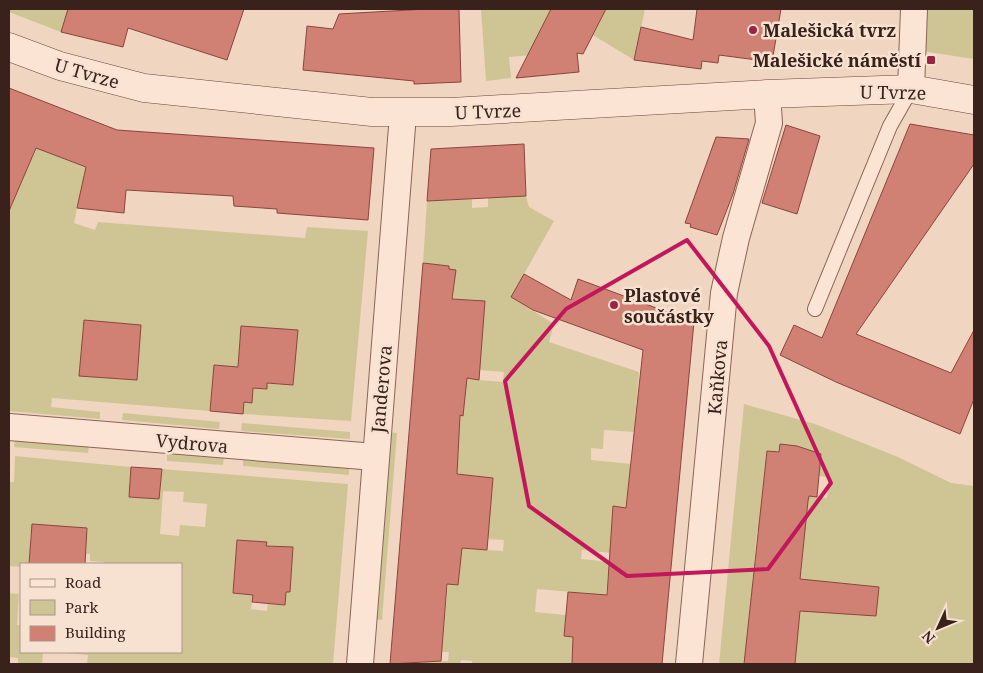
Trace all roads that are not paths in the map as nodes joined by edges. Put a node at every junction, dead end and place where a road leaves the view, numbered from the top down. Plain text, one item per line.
1 (914, 9) edge
2 (9, 47) edge
3 (911, 89) junction
4 (767, 94) junction
5 (974, 100) edge
6 (403, 114) junction
7 (815, 309) dead end
8 (9, 427) edge
9 (375, 458) junction
10 (360, 664) edge
11 (689, 664) edge

1 - 3 street
2 - 6 main road, U Tvrze
3 - 4 main road, U Tvrze
3 - 5 main road, U Tvrze
3 - 7 lane
4 - 6 main road, U Tvrze
4 - 11 street, Kaňkova
6 - 9 street, Janderova
8 - 9 street, Vydrova
9 - 10 street, Janderova

